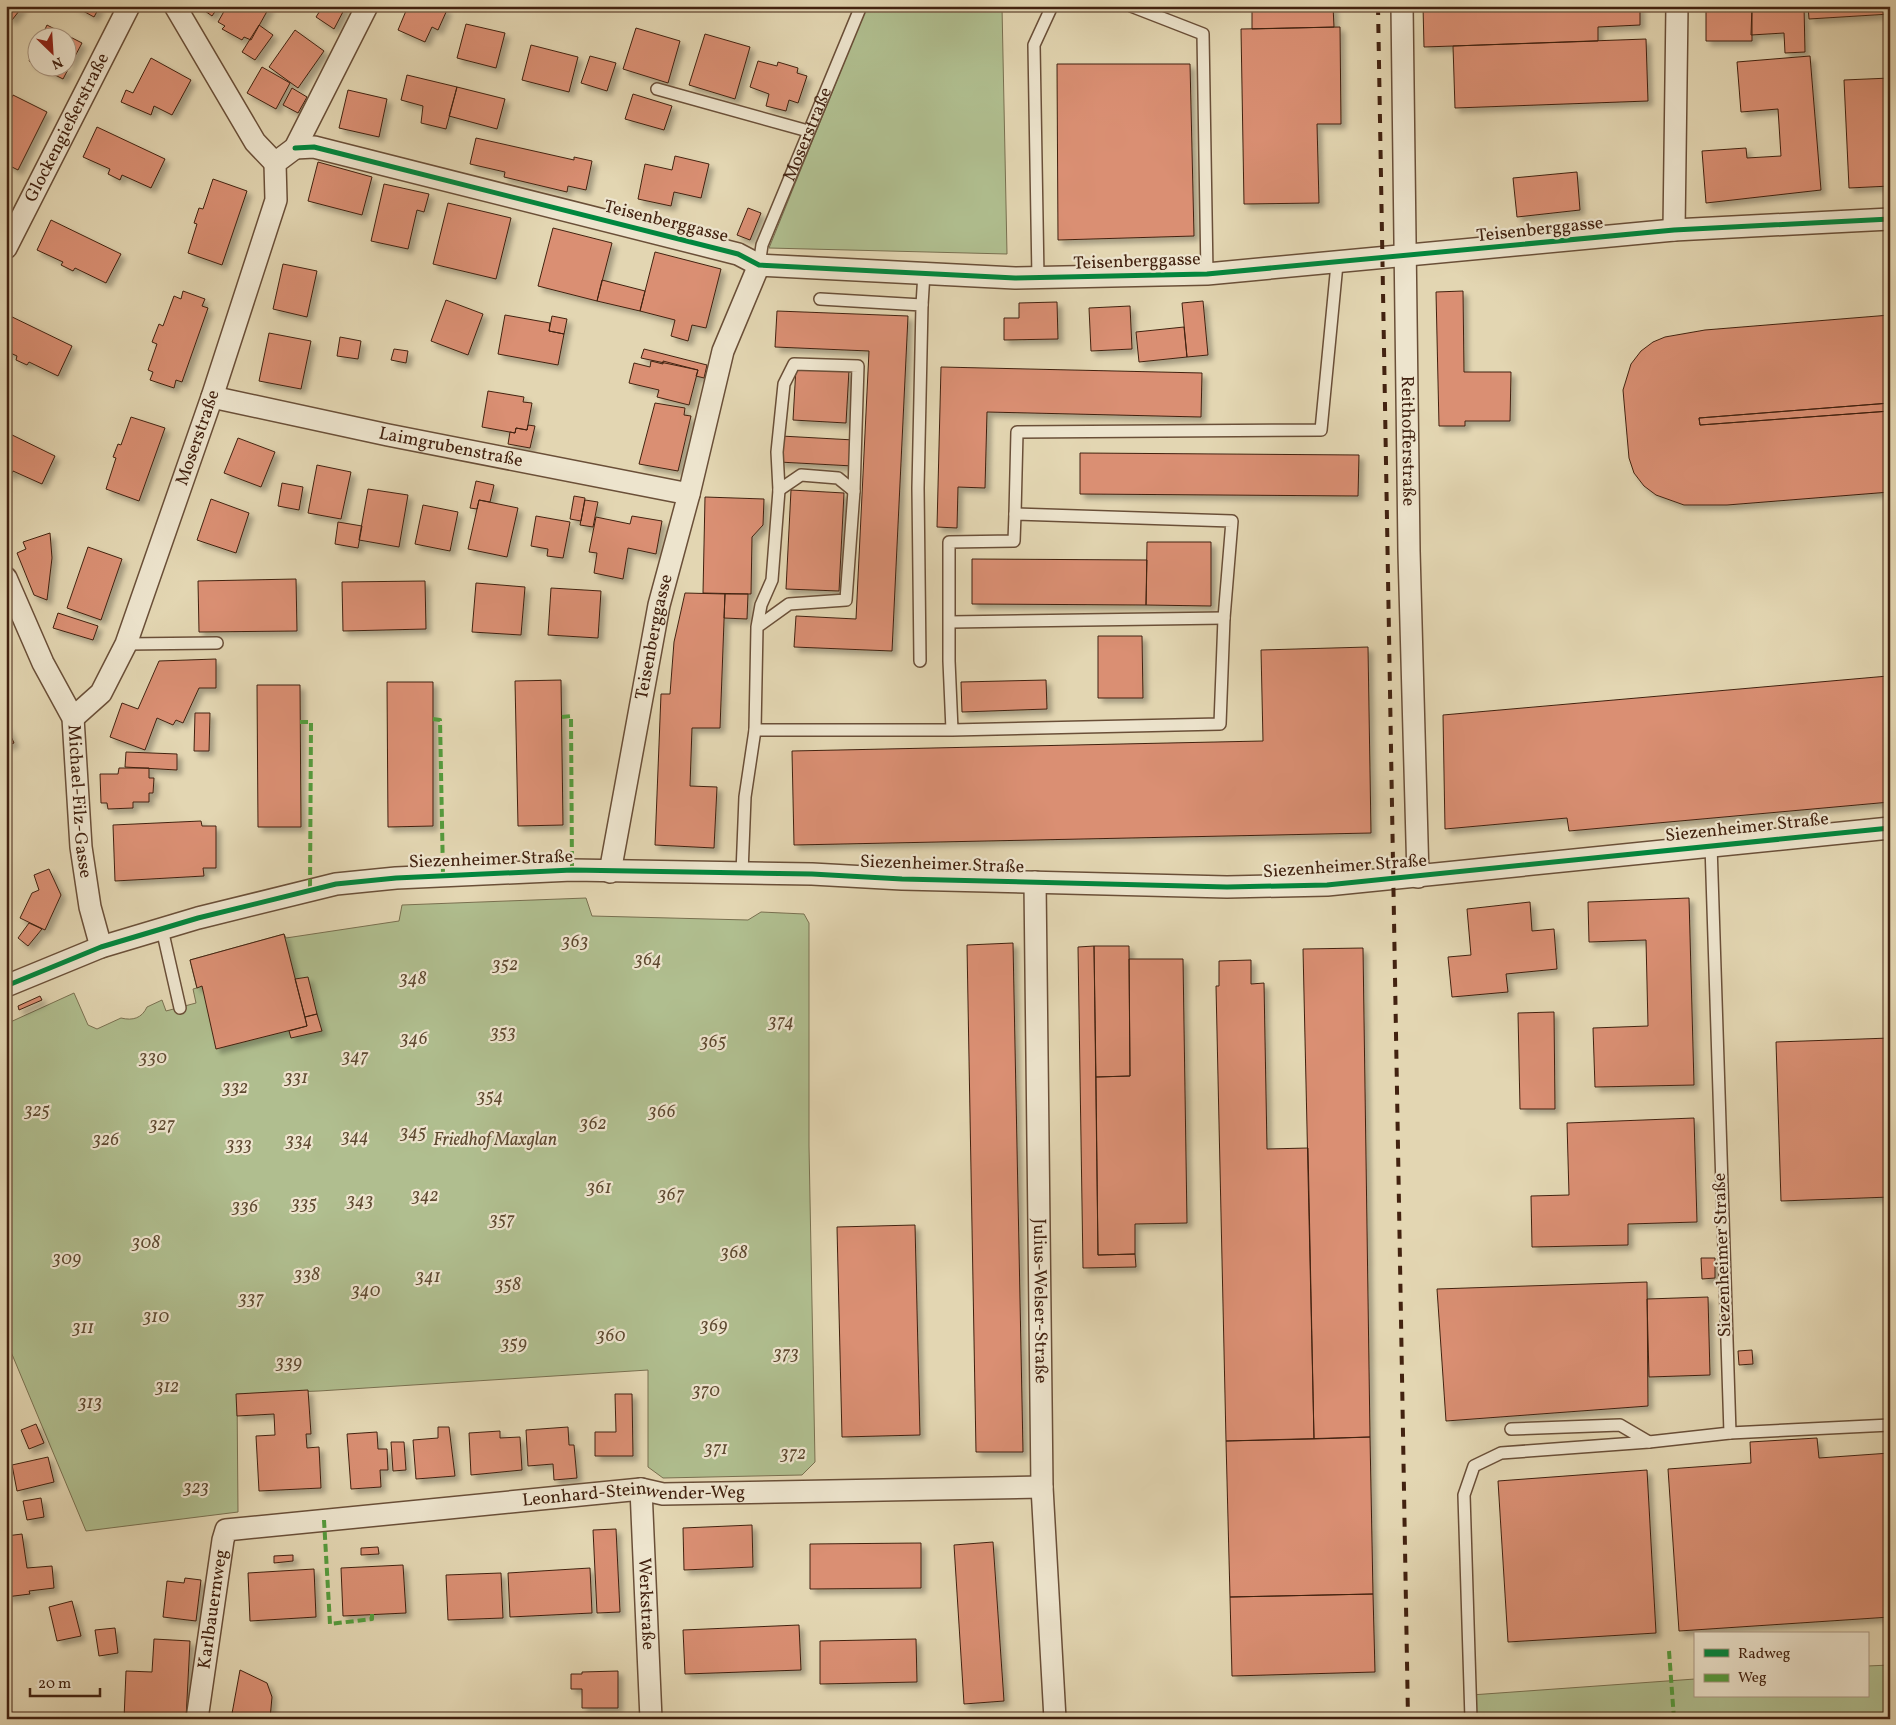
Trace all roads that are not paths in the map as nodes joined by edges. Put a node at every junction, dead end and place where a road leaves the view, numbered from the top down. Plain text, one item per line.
1 (129, 6) edge
2 (175, 6) edge
3 (367, 6) edge
4 (860, 6) edge
5 (1052, 6) edge
6 (1131, 6) edge
7 (1402, 6) edge
8 (1677, 6) edge
9 (657, 89) dead end
10 (808, 131) junction
11 (295, 148) junction
12 (275, 163) junction
13 (1890, 219) edge
14 (1674, 230) junction
15 (6, 248) edge
16 (1406, 256) junction
17 (1337, 264) junction
18 (759, 265) junction
19 (924, 273) junction
20 (1207, 274) junction
21 (1038, 278) junction
22 (820, 299) dead end
23 (922, 305) junction
24 (212, 397) junction
25 (779, 490) junction
26 (854, 491) junction
27 (689, 494) junction
28 (1015, 514) junction
29 (6, 578) edge
30 (1224, 618) junction
31 (950, 622) junction
32 (757, 627) junction
33 (217, 643) dead end
34 (126, 644) junction
35 (920, 661) dead end
36 (73, 718) junction
37 (756, 730) junction
38 (952, 730) junction
39 (1890, 828) edge
40 (1711, 845) junction
41 (610, 872) junction
42 (742, 873) junction
43 (1418, 877) junction
44 (1035, 882) junction
45 (162, 929) junction
46 (101, 947) junction
47 (6, 986) edge
48 (180, 1008) dead end
49 (1890, 1425) edge
50 (1511, 1430) dead end
51 (1730, 1433) junction
52 (1649, 1442) junction
53 (1042, 1487) junction
54 (642, 1489) junction
55 (226, 1530) joint
56 (197, 1719) edge
57 (651, 1719) edge
58 (1055, 1719) edge
59 (1472, 1719) edge

1 - 15 street, Glockengießerstraße
2 - 12 street
3 - 11 street
4 - 10 lane, Moserstraße
5 - 21 lane
6 - 20 lane
7 - 16 street, Reithofferstraße
8 - 14 street
9 - 10 lane
10 - 18 lane, Moserstraße
11 - 12 street
11 - 18 street, Teisenberggasse
12 - 24 street, Moserstraße
13 - 14 street, Teisenberggasse
14 - 16 street, Teisenberggasse
16 - 17 street, Teisenberggasse
16 - 43 street, Reithofferstraße
17 - 20 street, Teisenberggasse
17 - 28 lane
18 - 19 street, Teisenberggasse
18 - 27 street, Teisenberggasse
19 - 21 street, Teisenberggasse
19 - 23 lane
20 - 21 street, Teisenberggasse
22 - 23 lane
23 - 35 lane
24 - 27 street, Laimgrubenstraße
24 - 34 street, Moserstraße
25 - 26 lane
25 - 26 lane
25 - 32 lane
26 - 32 lane
27 - 41 street, Teisenberggasse
28 - 30 lane
28 - 31 lane
29 - 36 street, Michael-Filz-Gasse
30 - 31 lane
30 - 38 lane
31 - 38 lane
32 - 37 lane
33 - 34 lane
34 - 36 street, Moserstraße
36 - 46 street, Michael-Filz-Gasse
37 - 38 lane
37 - 42 lane
39 - 40 street, Siezenheimer Straße
40 - 43 street, Siezenheimer Straße
40 - 51 lane, Siezenheimer Straße
41 - 42 street, Siezenheimer Straße
41 - 45 street, Siezenheimer Straße
42 - 44 street, Siezenheimer Straße
43 - 44 street, Siezenheimer Straße
44 - 53 street, Julius-Welser-Straße
45 - 46 street, Siezenheimer Straße
45 - 48 lane
46 - 47 street, Siezenheimer Straße
49 - 51 lane
50 - 52 lane
51 - 52 lane
52 - 59 lane
53 - 54 street, Leonhard-Steinwender-Weg
53 - 58 street, Julius-Welser-Straße
54 - 55 street, Leonhard-Steinwender-Weg
54 - 57 street, Werkstraße
55 - 56 street, Karlbauernweg

